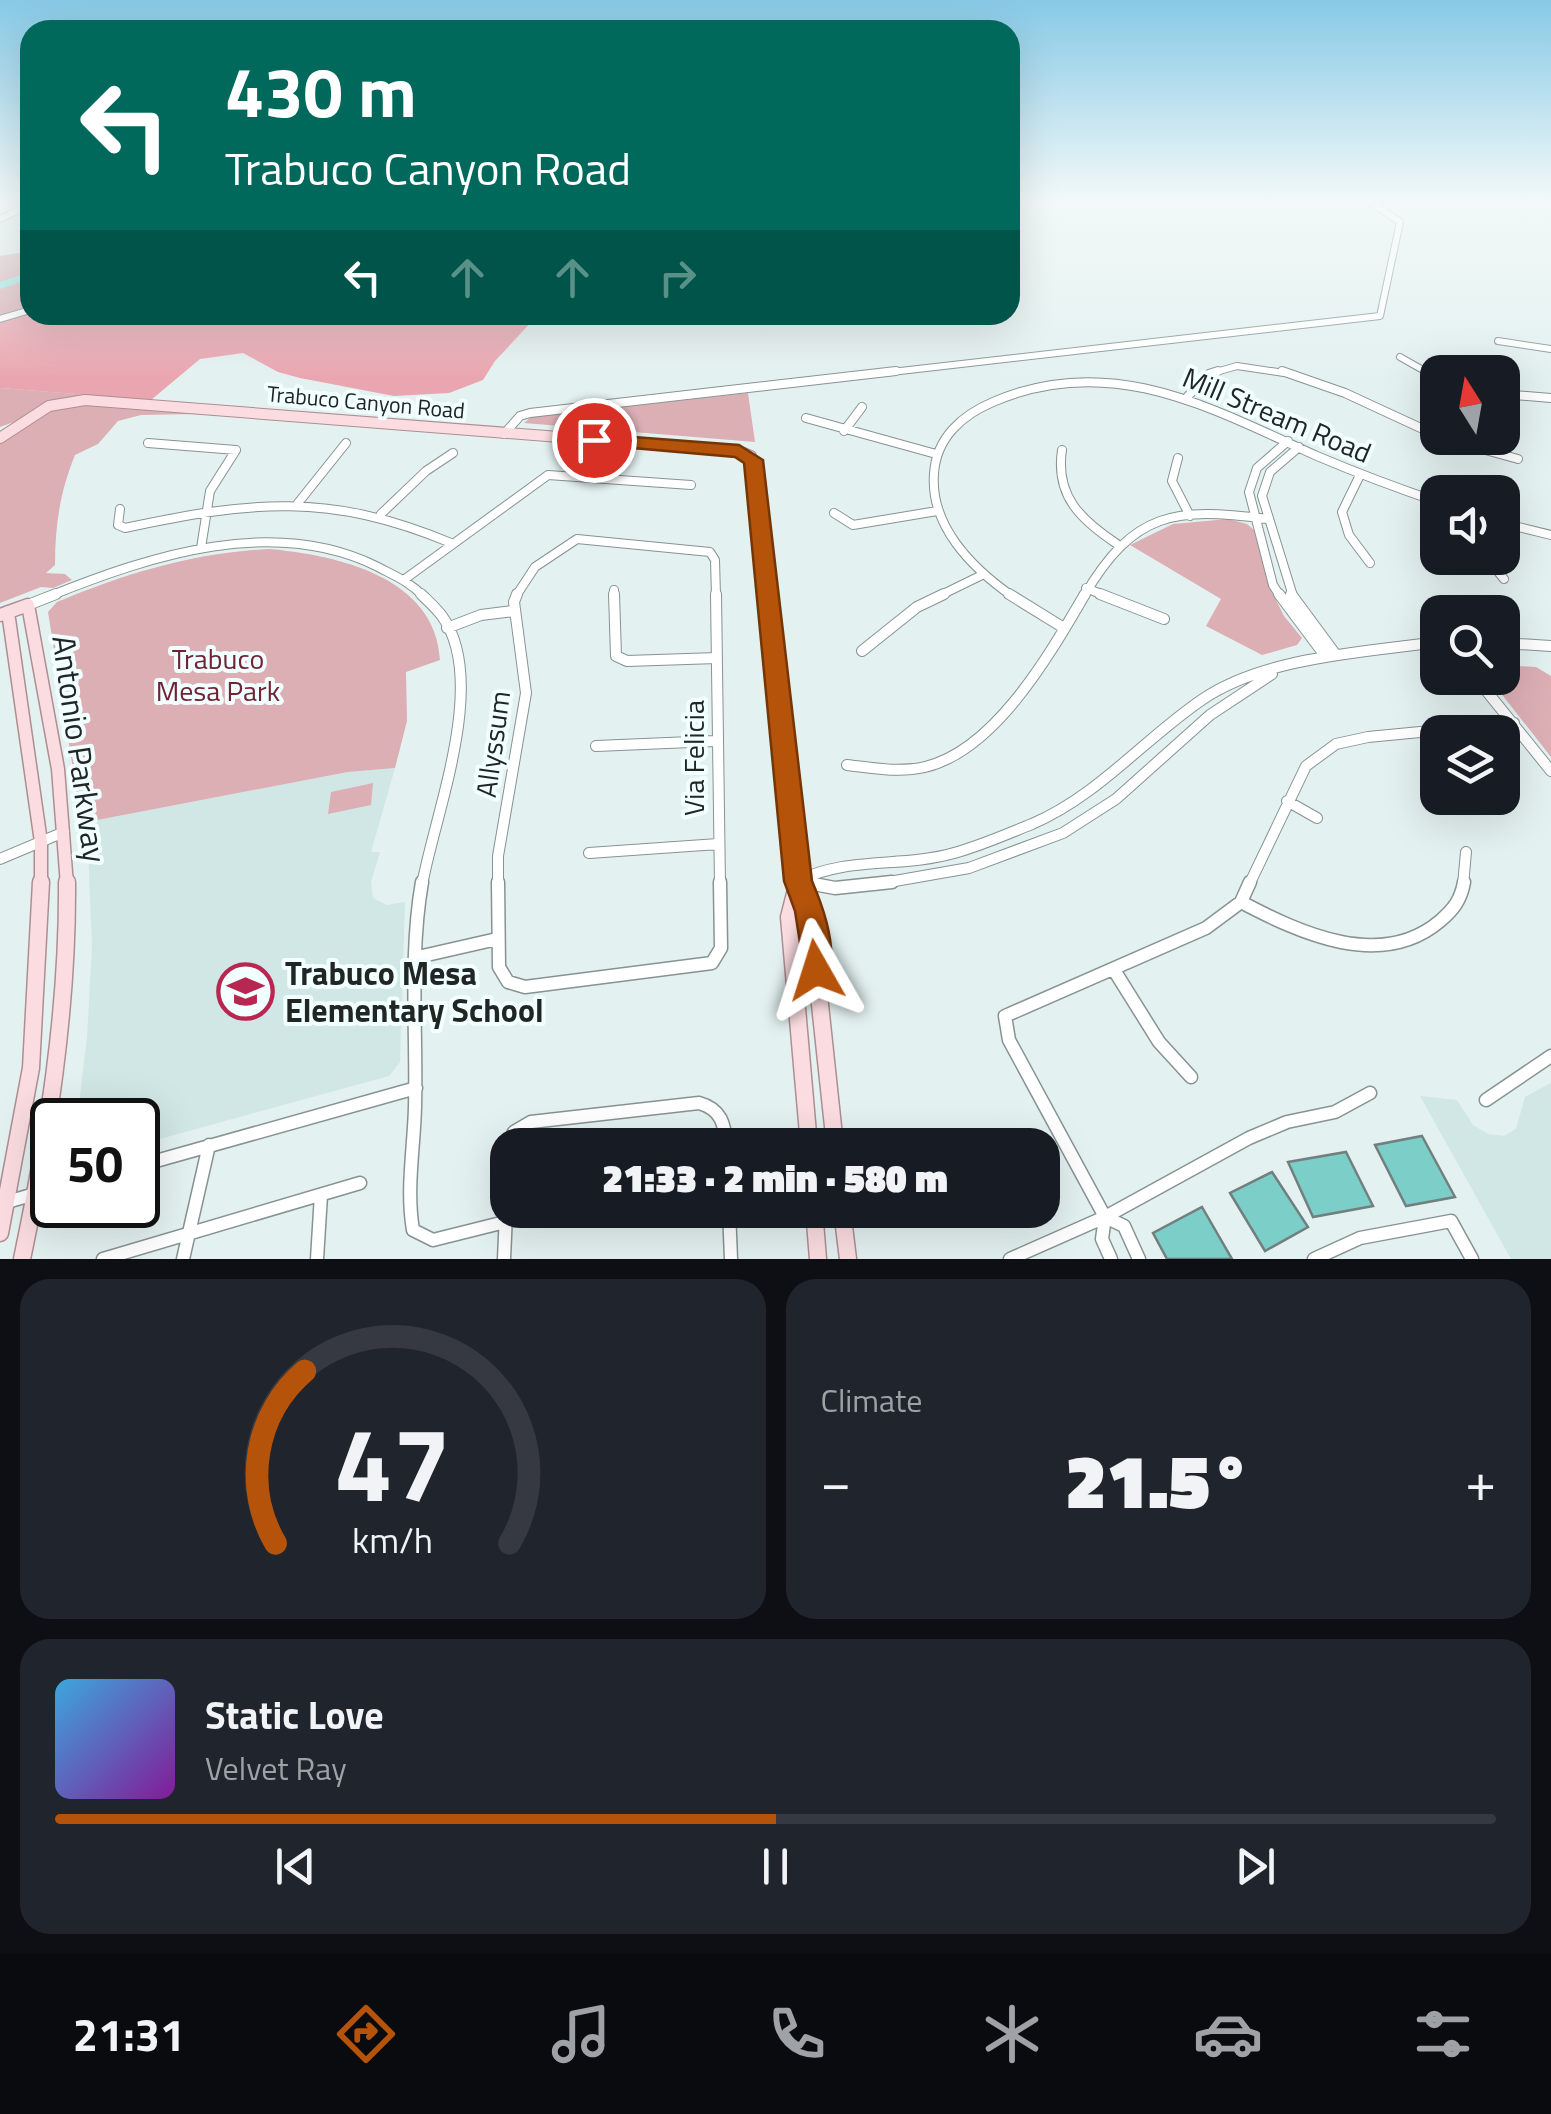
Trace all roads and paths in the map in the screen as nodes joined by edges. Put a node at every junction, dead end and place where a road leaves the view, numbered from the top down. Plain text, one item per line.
1 (1390, 260) edge
2 (1498, 341) dead end
3 (1551, 349) edge
4 (1400, 356) dead end
5 (1420, 368) edge
6 (1520, 395) edge
7 (1188, 396) junction
8 (1551, 398) edge
9 (862, 407) dead end
10 (806, 418) dead end
11 (1420, 428) edge
12 (844, 431) junction
13 (504, 434) junction
14 (0, 438) edge
15 (1288, 442) junction
16 (148, 443) dead end
17 (346, 443) dead end
18 (1299, 447) junction
19 (1062, 450) dead end
20 (453, 453) dead end
21 (936, 454) junction
22 (1504, 455) edge
23 (1178, 458) dead end
24 (1518, 459) dead end
25 (1360, 475) junction
26 (692, 485) dead end
27 (1420, 496) edge
28 (298, 502) junction
29 (120, 509) dead end
30 (208, 510) junction
31 (834, 512) dead end
32 (937, 512) junction
33 (382, 514) junction
34 (1190, 516) junction
35 (1255, 517) junction
36 (1267, 520) junction
37 (1520, 527) edge
38 (1551, 535) edge
39 (451, 543) junction
40 (1118, 544) junction
41 (200, 548) junction
42 (1370, 563) dead end
43 (982, 575) junction
44 (1501, 575) edge
45 (404, 579) junction
46 (1504, 579) dead end
47 (1086, 588) junction
48 (614, 590) dead end
49 (28, 605) junction
50 (513, 611) junction
51 (4, 614) edge
52 (1164, 619) dead end
53 (447, 628) junction
54 (1064, 628) junction
55 (1420, 644) edge
56 (1520, 644) edge
57 (1551, 646) edge
58 (862, 651) dead end
59 (1331, 656) junction
60 (717, 658) junction
61 (1274, 672) junction
62 (1490, 695) edge
63 (1507, 715) edge
64 (1520, 731) edge
65 (1420, 732) edge
66 (716, 741) junction
67 (596, 746) dead end
68 (846, 765) dead end
69 (1551, 770) edge
70 (1287, 801) junction
71 (1316, 818) dead end
72 (64, 832) junction
73 (41, 842) junction
74 (718, 844) junction
75 (1466, 852) dead end
76 (589, 853) dead end
77 (0, 859) edge
78 (798, 881) junction
79 (1241, 902) junction
80 (497, 940) junction
81 (418, 957) junction
82 (1114, 970) junction
83 (508, 982) joint
84 (1551, 1056) edge
85 (1192, 1077) dead end
86 (416, 1088) junction
87 (1370, 1092) dead end
88 (53, 1098) edge
89 (1486, 1100) dead end
90 (521, 1128) edge
91 (726, 1128) edge
92 (808, 1128) edge
93 (833, 1128) edge
94 (210, 1145) junction
95 (160, 1160) edge
96 (360, 1183) dead end
97 (30, 1196) edge
98 (320, 1196) junction
99 (4, 1203) edge
100 (1104, 1217) junction
101 (490, 1226) edge
102 (32, 1228) edge
103 (505, 1228) edge
104 (730, 1228) edge
105 (815, 1228) edge
106 (844, 1228) edge
107 (0, 1233) edge
108 (189, 1234) junction
109 (22, 1259) edge
110 (102, 1259) edge
111 (183, 1259) edge
112 (317, 1259) edge
113 (504, 1259) edge
114 (731, 1259) edge
115 (818, 1259) edge
116 (848, 1259) edge
117 (1010, 1259) edge
118 (1111, 1259) edge
119 (1139, 1259) edge
120 (1314, 1259) edge
121 (1472, 1259) edge

1 - 13 street
2 - 3 street
4 - 5 street
6 - 8 street
7 - 11 street
7 - 15 street, Mill Stream Road
7 - 21 street, Mill Stream Road
9 - 12 street
10 - 12 street
12 - 21 street
13 - 14 main road, Trabuco Canyon Road
13 - 78 main road, Trabuco Canyon Road
15 - 18 street, Mill Stream Road
15 - 35 street
16 - 30 street
17 - 28 street
18 - 25 street, Mill Stream Road
18 - 36 street
19 - 40 street
20 - 33 street
21 - 32 street
22 - 24 street
23 - 34 street
25 - 27 street, Mill Stream Road
25 - 42 street
26 - 39 street
28 - 30 street
28 - 33 street
29 - 30 street
30 - 41 street
31 - 32 street
32 - 43 street
33 - 39 street
34 - 35 street
34 - 40 street
35 - 36 street
35 - 59 street
36 - 59 street
37 - 38 street
39 - 45 street
40 - 47 street
41 - 45 street
41 - 49 street
43 - 54 street
43 - 58 street
44 - 46 street
45 - 53 street
47 - 52 street
47 - 54 street
48 - 60 street
49 - 51 main road
49 - 72 main road, Antonio Parkway
50 - 53 street
50 - 60 street, Via Felicia
50 - 80 street, Allyssum
51 - 73 main road, Antonio Parkway
53 - 81 street
54 - 68 street
55 - 59 street
56 - 57 street
59 - 61 street
60 - 66 street, Via Felicia
61 - 78 street
61 - 78 street
62 - 63 street
64 - 69 street
65 - 70 street
66 - 67 street
66 - 74 street, Via Felicia
70 - 71 street
70 - 79 street
72 - 73 street
72 - 88 main road, Antonio Parkway
73 - 77 street
73 - 99 main road, Antonio Parkway
74 - 76 street
74 - 83 street, Via Felicia
75 - 79 street
78 - 92 main road
78 - 93 main road
79 - 82 street
80 - 81 street
80 - 83 street, Allyssum
81 - 86 street
82 - 85 street
82 - 100 street
84 - 89 street
86 - 94 street
86 - 101 street
87 - 100 street
90 - 91 street
94 - 95 street
94 - 108 street
96 - 98 street
97 - 99 street
98 - 108 street
98 - 112 street
99 - 107 main road, Antonio Parkway
100 - 117 street
100 - 118 street
100 - 119 street
102 - 109 main road, Antonio Parkway
103 - 113 street
104 - 114 street
105 - 115 main road
106 - 116 main road
108 - 110 street
108 - 111 street
120 - 121 street

